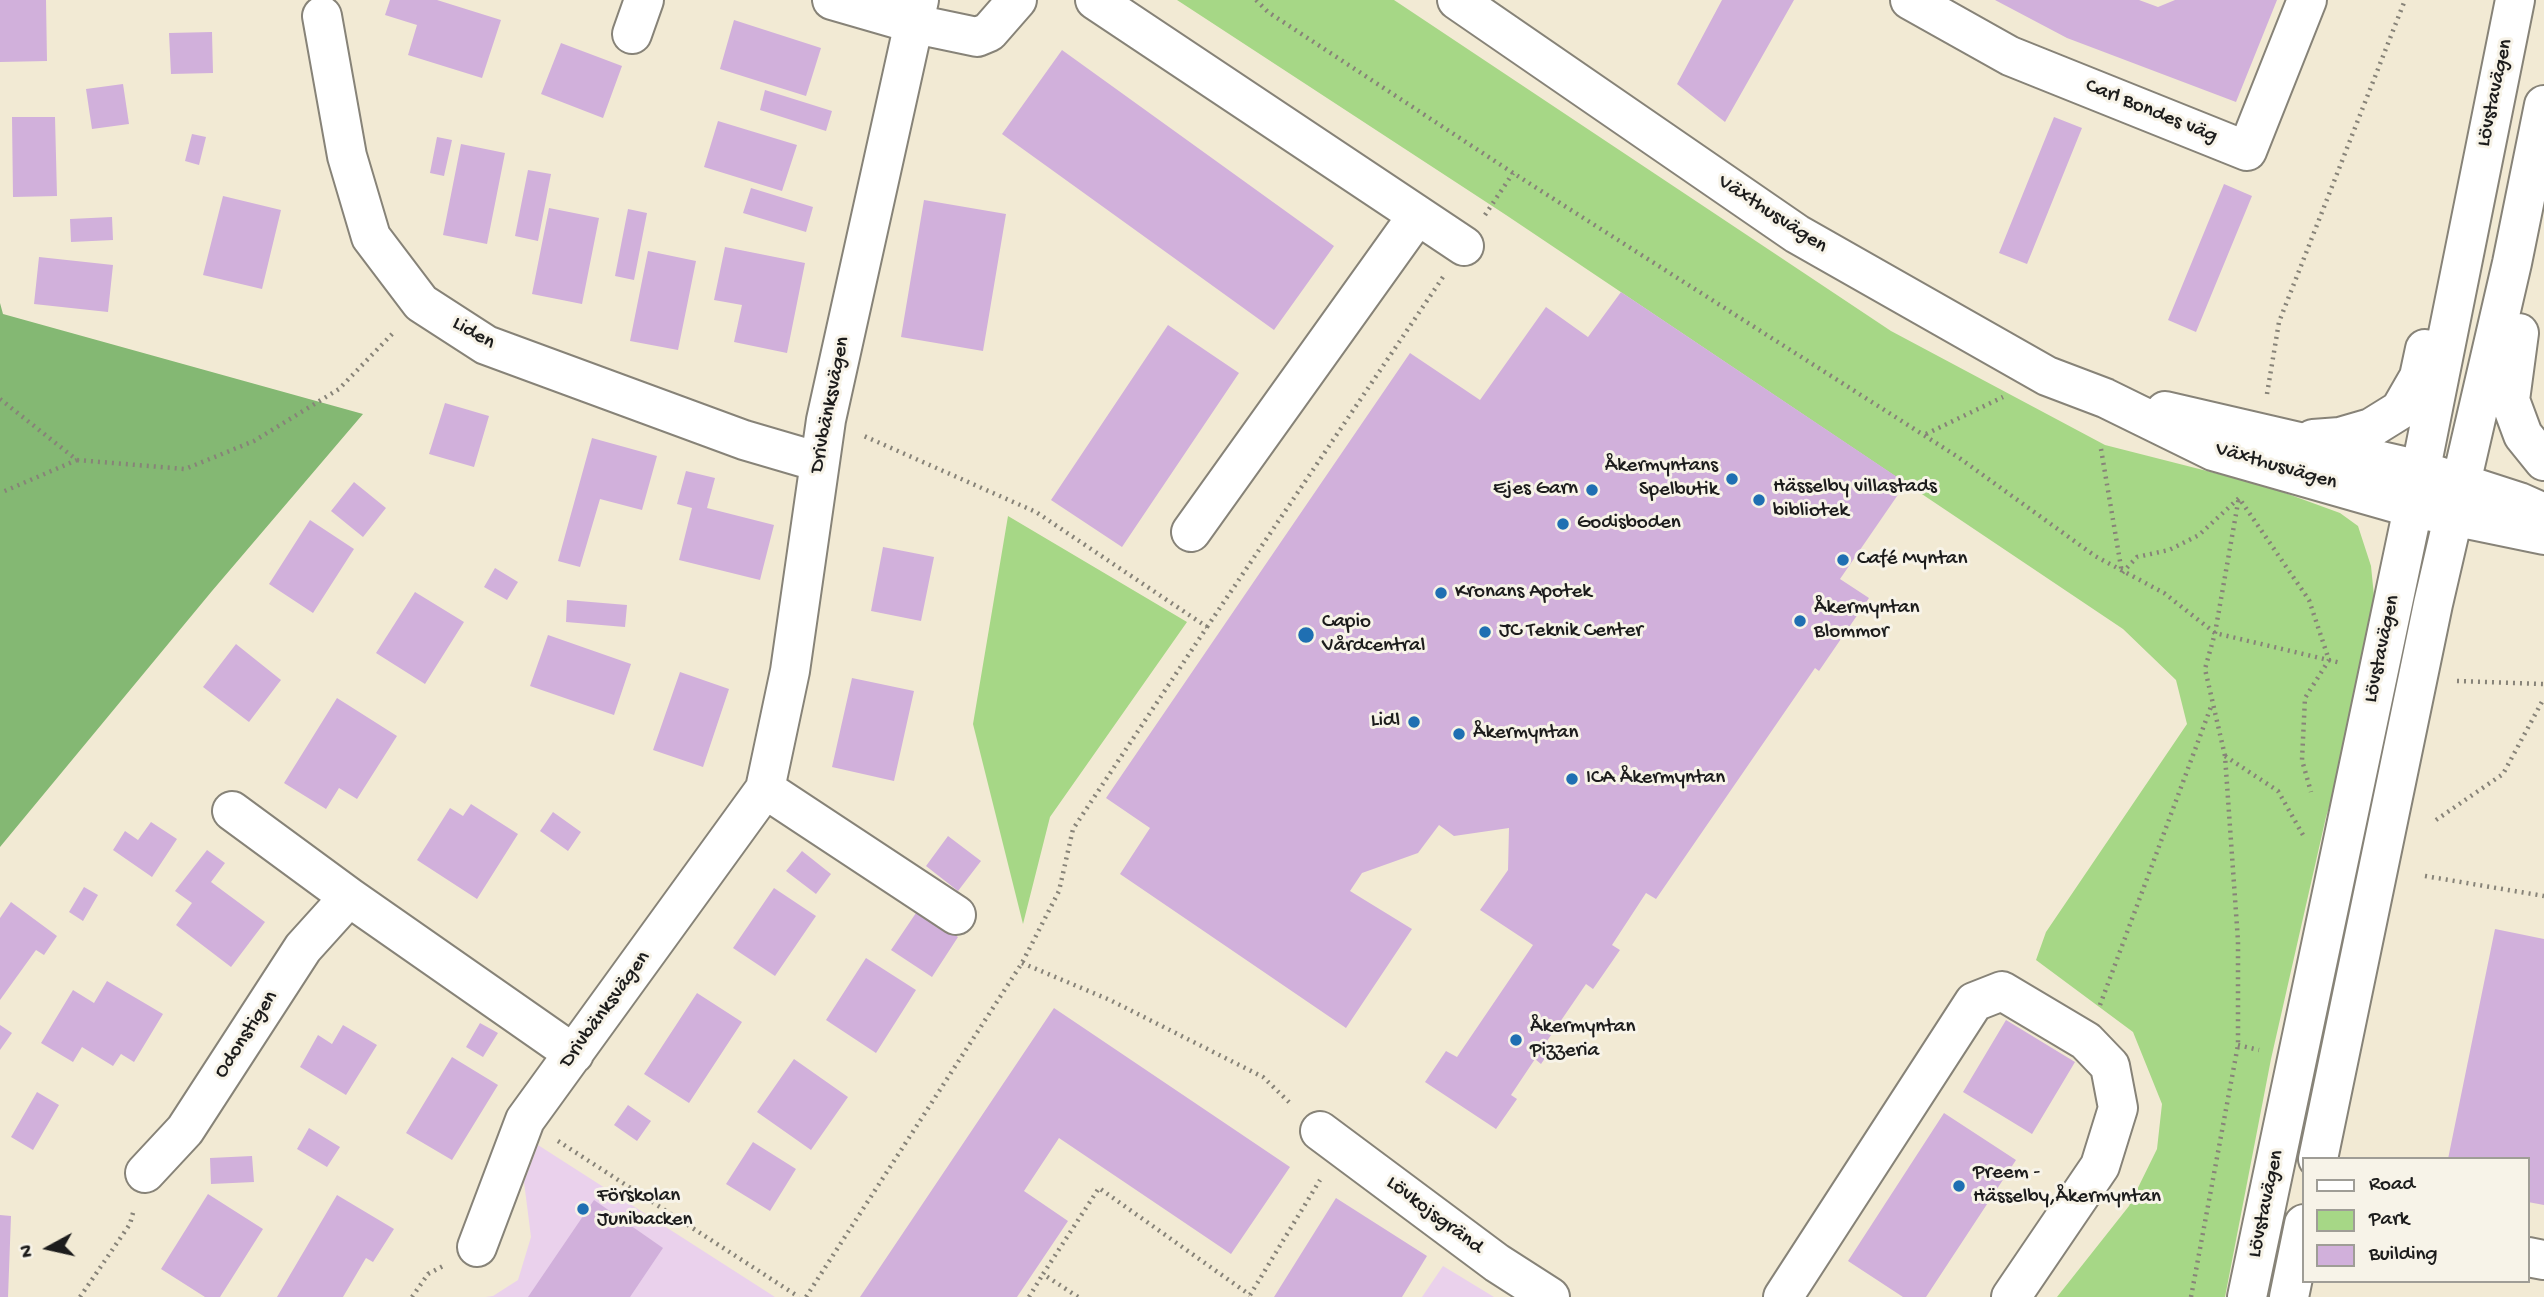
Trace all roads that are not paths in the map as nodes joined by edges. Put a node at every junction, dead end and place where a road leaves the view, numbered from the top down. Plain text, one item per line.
1 (832, 0) edge
2 (1017, 0) edge
3 (1095, 0) edge
4 (1457, 0) edge
5 (1910, 0) edge
6 (2308, 0) edge
7 (2515, 0) edge
8 (917, 12) edge
9 (322, 16) dead end
10 (2544, 105) edge
11 (2472, 214) junction
12 (1418, 216) junction
13 (1464, 246) road end
14 (2512, 263) junction
15 (2105, 398) junction
16 (2295, 441) junction
17 (2544, 461) edge
18 (819, 462) junction
19 (2420, 470) junction
20 (2458, 501) junction
21 (2413, 508) junction
22 (2544, 513) edge
23 (1191, 532) dead end
24 (2544, 536) edge
25 (765, 789) junction
26 (232, 811) dead end
27 (349, 897) junction
28 (956, 915) dead end
29 (574, 1054) junction
30 (1330, 1139) road end
31 (2318, 1157) edge
32 (145, 1172) road end
33 (2302, 1234) edge
34 (477, 1247) dead end
35 (1550, 1297) edge
36 (1783, 1297) edge
37 (2011, 1297) edge
38 (2247, 1297) edge
39 (2289, 1297) edge

1 - 8 street
2 - 8 street
3 - 12 street
4 - 15 street, Växthusvägen
5 - 6 street, Carl Bondes väg
7 - 11 street, Lövstavägen
8 - 18 street, Drivbänksvägen
9 - 18 street, Liden
10 - 14 street, Lövstavägen
11 - 16 street
11 - 19 street, Lövstavägen
12 - 13 street
12 - 23 street
14 - 17 street
14 - 20 street, Lövstavägen
15 - 16 street, Växthusvägen
15 - 21 street, Växthusvägen
16 - 19 street, Växthusvägen
18 - 25 street, Drivbänksvägen
19 - 20 street, Växthusvägen
19 - 21 street, Lövstavägen
20 - 21 street, Växthusvägen
20 - 22 street
20 - 24 street
20 - 31 street, Lövstavägen
21 - 38 street, Lövstavägen
25 - 28 street
25 - 29 street, Drivbänksvägen
26 - 27 street
27 - 29 street
27 - 32 street, Odonstigen
29 - 34 street, Drivbänksvägen
30 - 35 street, Lövkojsgränd
33 - 39 street, Lövstavägen
36 - 37 street

